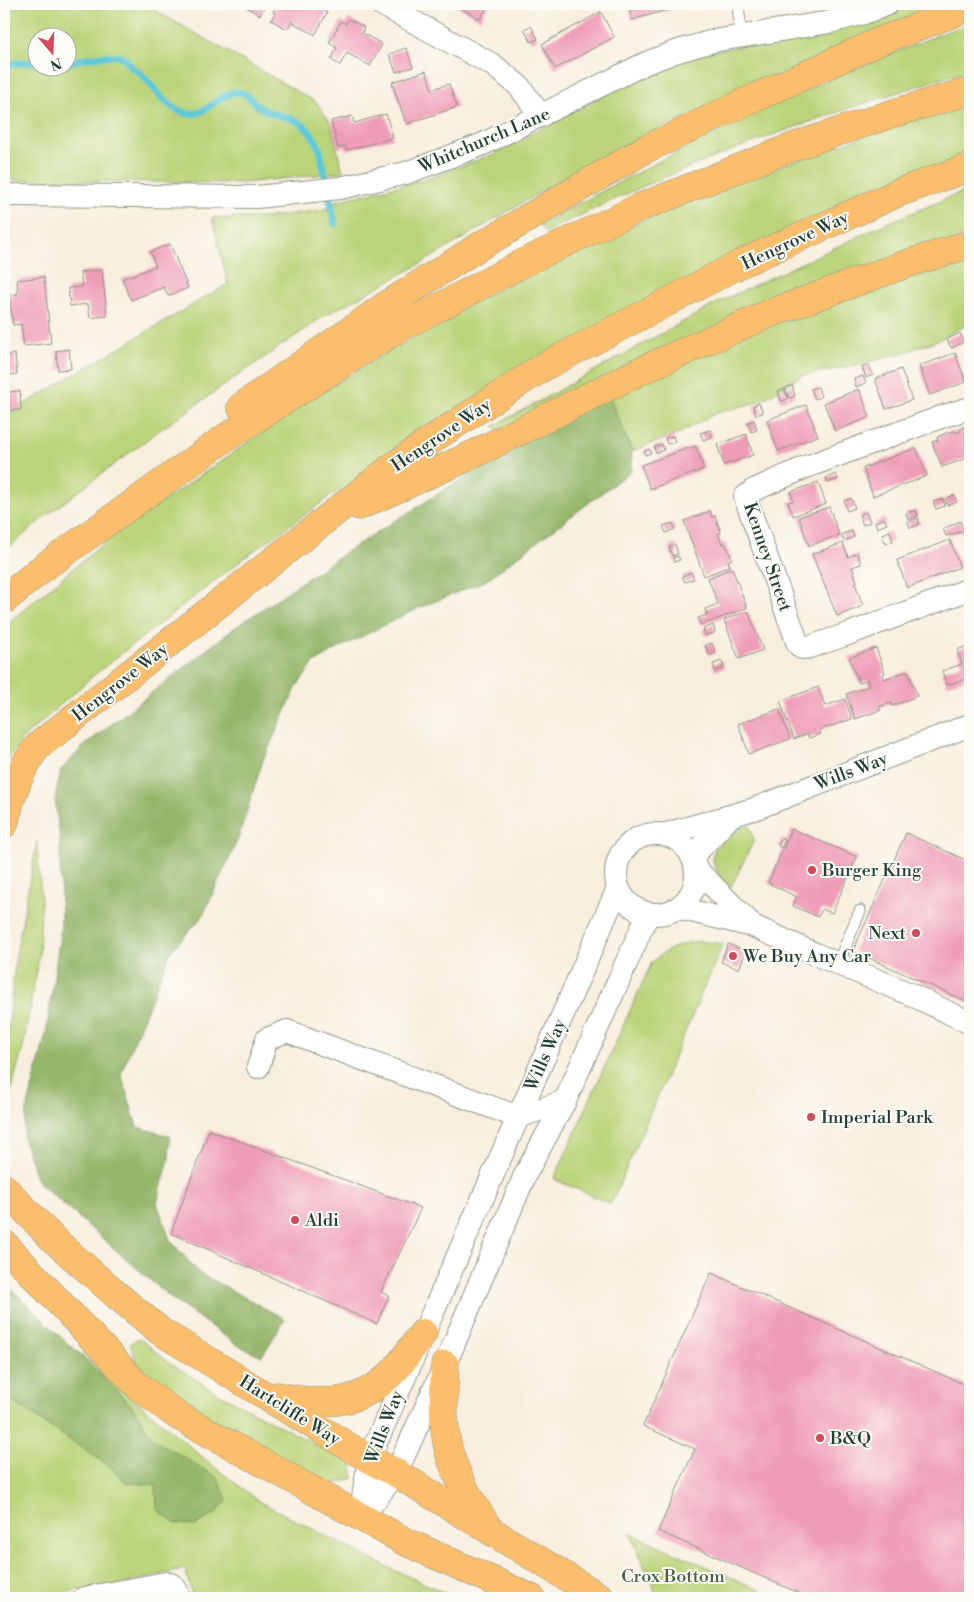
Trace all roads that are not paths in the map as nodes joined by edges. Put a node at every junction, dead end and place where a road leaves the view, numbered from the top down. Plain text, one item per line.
1 (381, 4) edge
2 (738, 4) edge
3 (888, 4) edge
4 (970, 7) edge
5 (741, 36) junction
6 (970, 91) edge
7 (541, 116) junction
8 (970, 167) edge
9 (4, 195) edge
10 (970, 244) edge
11 (970, 408) edge
12 (318, 524) junction
13 (40, 570) junction
14 (970, 589) edge
15 (4, 600) edge
16 (970, 725) edge
17 (731, 816) junction
18 (4, 824) edge
19 (666, 834) junction
20 (695, 863) junction
21 (618, 888) junction
22 (679, 908) junction
23 (860, 911) dead end
24 (648, 914) junction
25 (753, 926) junction
26 (838, 963) junction
27 (970, 1023) edge
28 (258, 1067) dead end
29 (565, 1101) junction
30 (518, 1117) junction
31 (4, 1188) edge
32 (4, 1244) edge
33 (423, 1332) junction
34 (445, 1366) junction
35 (261, 1392) junction
36 (369, 1459) junction
37 (396, 1473) junction
38 (360, 1518) junction
39 (490, 1531) junction
40 (84, 1598) edge
41 (179, 1598) edge
42 (530, 1598) edge
43 (601, 1598) edge

1 - 7 street
2 - 5 lane
3 - 5 street, Whitchurch Lane
4 - 13 highway
5 - 7 street, Whitchurch Lane
6 - 13 highway
7 - 9 street, Whitchurch Lane
8 - 12 highway, Hengrove Way
10 - 12 highway
11 - 14 street, Kenney Street
12 - 18 highway, Hengrove Way
13 - 15 highway
16 - 17 street, Wills Way
17 - 19 street, Wills Way
17 - 20 street, Wills Way
19 - 20 street
19 - 21 street
20 - 22 street
20 - 25 street
21 - 24 street
21 - 30 street, Wills Way
22 - 24 street
22 - 25 street
23 - 26 lane
24 - 29 street, Wills Way
25 - 26 street
26 - 27 street
28 - 30 street
29 - 30 street
29 - 34 street, Wills Way
30 - 33 street, Wills Way
31 - 35 highway, Hartcliffe Way
32 - 38 highway
33 - 35 highway
33 - 36 street, Wills Way
34 - 37 street, Wills Way
34 - 39 highway
35 - 36 highway, Hartcliffe Way
36 - 37 highway, Hartcliffe Way
36 - 38 street, Wills Way
37 - 38 street, Wills Way
37 - 39 highway, Hartcliffe Way
38 - 42 highway
39 - 43 highway, Hartcliffe Way
40 - 41 street

